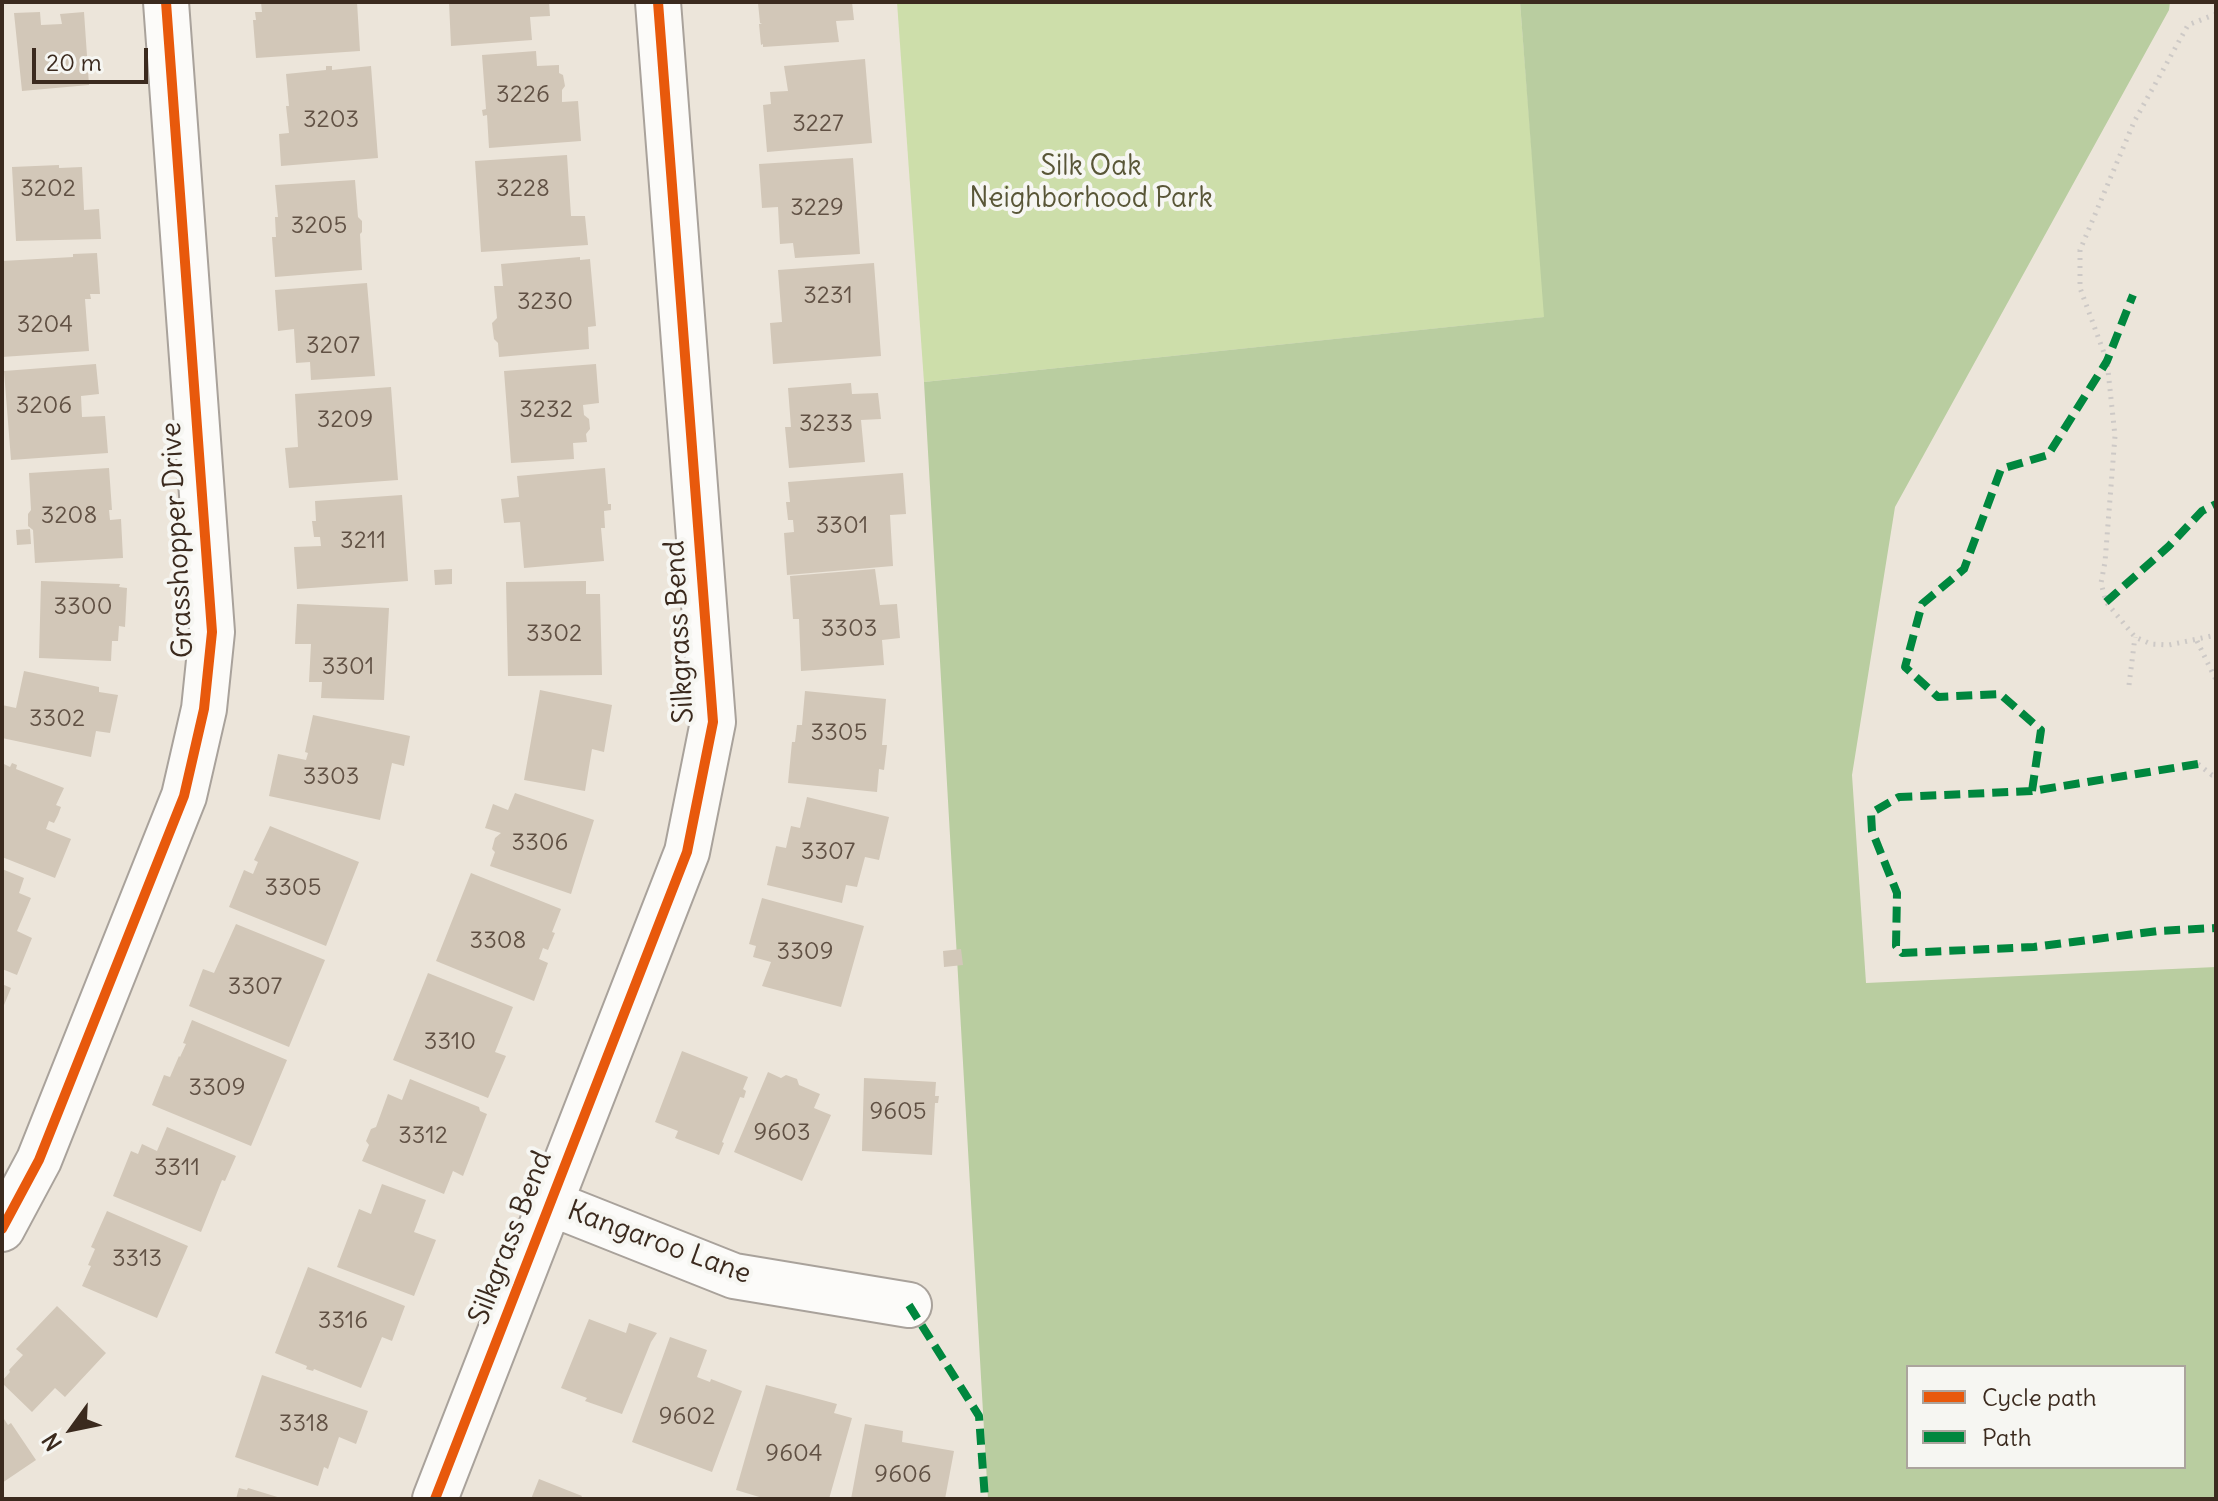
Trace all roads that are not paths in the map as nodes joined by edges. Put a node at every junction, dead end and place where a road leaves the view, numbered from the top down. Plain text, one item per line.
1 (166, 2) edge
2 (658, 2) edge
3 (550, 1203) junction
4 (2, 1229) edge
5 (909, 1305) dead end
6 (435, 1499) edge

1 - 4 street, Grasshopper Drive
2 - 3 street, Silkgrass Bend
3 - 5 street, Kangaroo Lane
3 - 6 street, Silkgrass Bend

